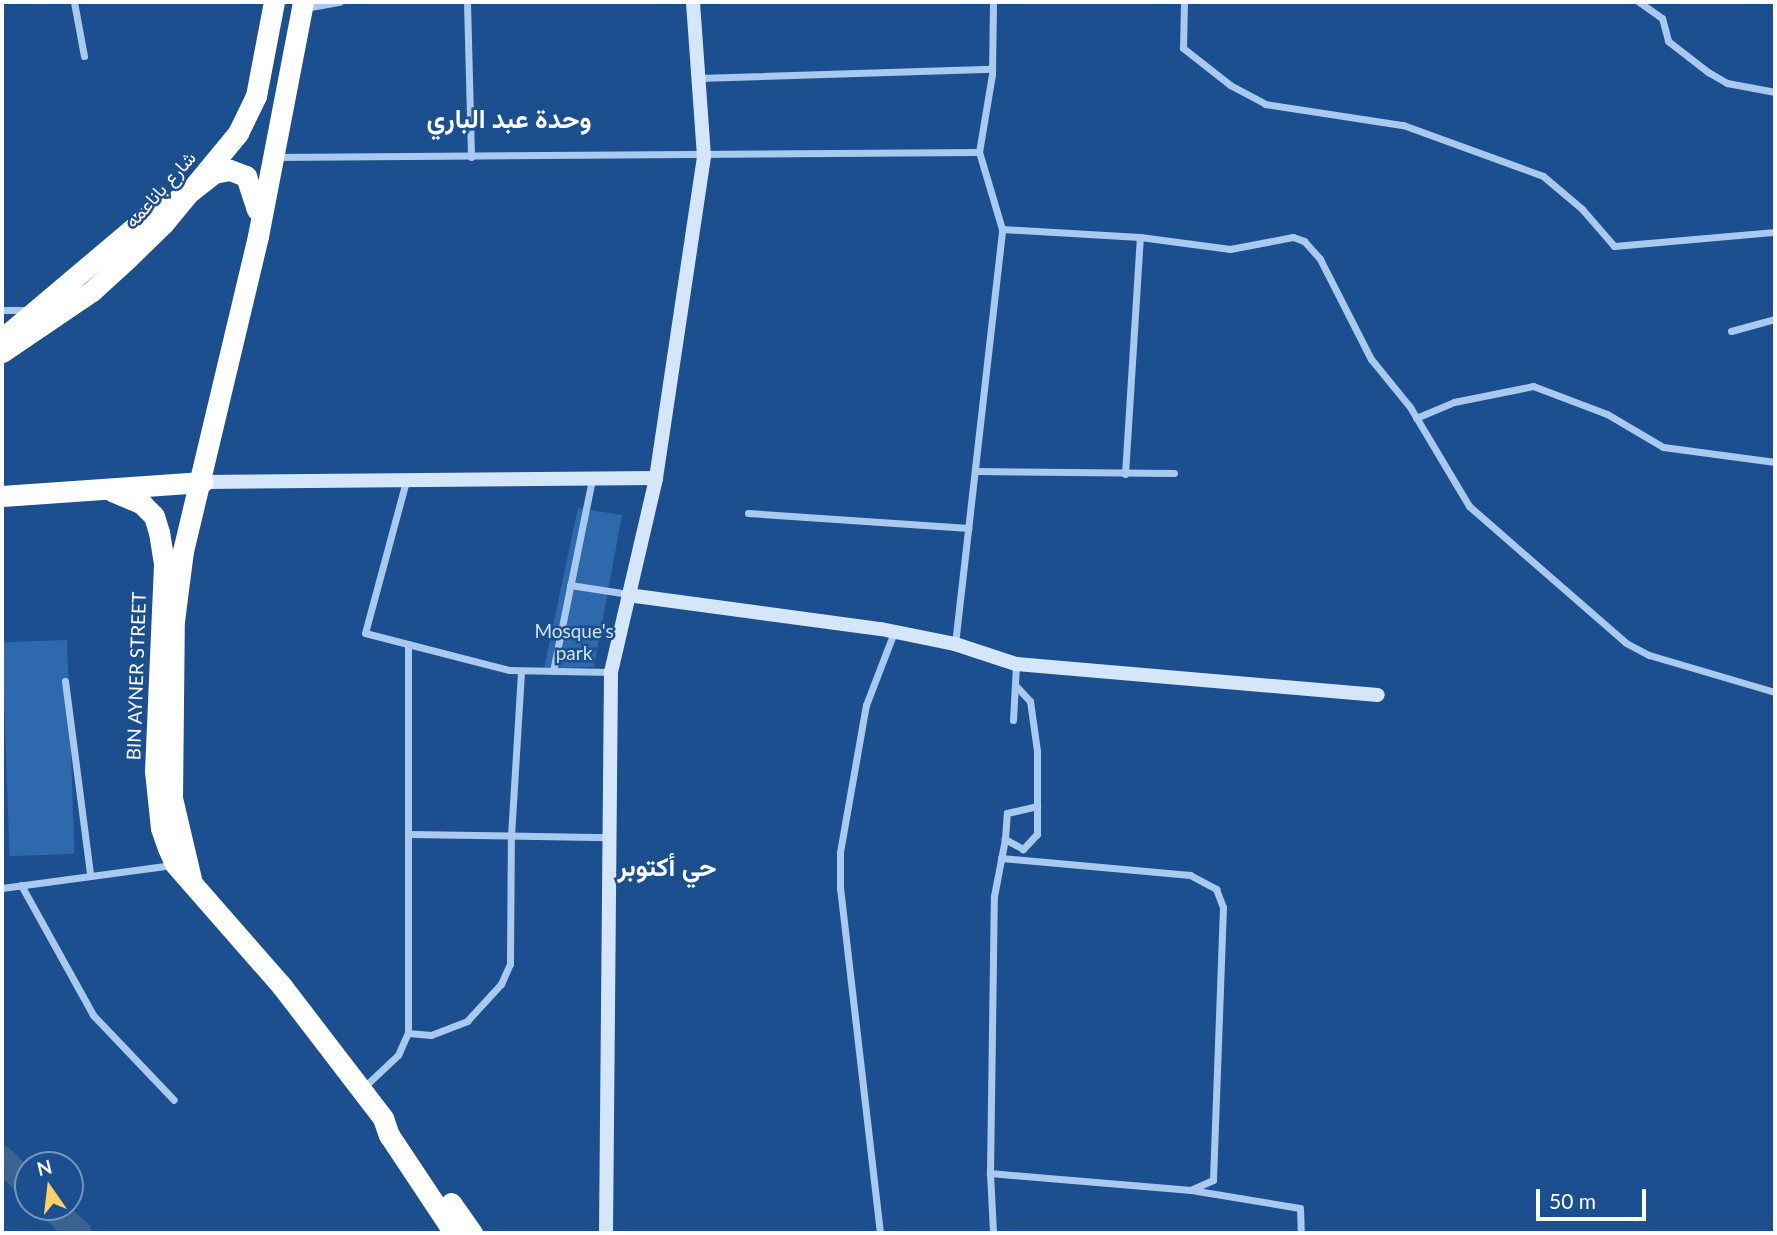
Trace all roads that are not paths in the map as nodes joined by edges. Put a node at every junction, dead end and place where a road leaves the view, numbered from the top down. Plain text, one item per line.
1 (75, 2) edge
2 (274, 2) edge
3 (338, 2) edge
4 (467, 2) edge
5 (694, 2) edge
6 (993, 2) edge
7 (1184, 2) edge
8 (1639, 2) edge
9 (302, 5) edge
10 (84, 56) dead end
11 (992, 69) junction
12 (699, 78) junction
13 (1775, 92) edge
14 (979, 152) junction
15 (704, 156) junction
16 (270, 157) junction
17 (471, 158) junction
18 (186, 195) junction
19 (1002, 229) junction
20 (1775, 232) edge
21 (258, 236) junction
22 (1140, 237) junction
23 (2, 310) edge
24 (34, 311) junction
25 (1775, 319) edge
26 (1731, 331) dead end
27 (2, 339) edge
28 (2, 352) edge
29 (1416, 418) junction
30 (1775, 462) edge
31 (975, 471) junction
32 (1174, 473) dead end
33 (1125, 474) junction
34 (656, 478) junction
35 (592, 479) junction
36 (407, 480) junction
37 (203, 482) junction
38 (112, 491) junction
39 (2, 496) edge
40 (748, 513) dead end
41 (968, 528) junction
42 (570, 585) junction
43 (628, 594) junction
44 (894, 632) junction
45 (408, 644) junction
46 (955, 644) junction
47 (1016, 664) junction
48 (522, 671) junction
49 (553, 671) junction
50 (611, 672) junction
51 (65, 681) dead end
52 (1015, 685) junction
53 (1775, 692) edge
54 (1378, 695) dead end
55 (1013, 720) dead end
56 (1037, 806) junction
57 (409, 834) junction
58 (511, 836) junction
59 (609, 837) junction
60 (1005, 839) junction
61 (1002, 858) junction
62 (185, 869) junction
63 (90, 874) junction
64 (21, 885) junction
65 (2, 888) edge
66 (408, 1033) junction
67 (361, 1090) junction
68 (174, 1100) dead end
69 (383, 1118) junction
70 (990, 1173) junction
71 (1191, 1190) junction
72 (454, 1233) edge
73 (472, 1233) edge
74 (606, 1233) edge
75 (880, 1233) edge
76 (993, 1233) edge
77 (1301, 1233) edge

1 - 10 street
2 - 18 highway, شارع باناعمه
3 - 9 street
4 - 17 street
5 - 12 street
6 - 11 street
7 - 20 street
8 - 13 street
9 - 16 highway
11 - 12 street
11 - 14 street
12 - 15 street
14 - 15 street
14 - 19 street
15 - 17 street
15 - 34 street
16 - 17 street
16 - 21 highway
18 - 21 highway
18 - 24 highway
18 - 28 highway, شارع باناعمه
19 - 22 street
19 - 31 street
21 - 37 highway, BIN AYNER STREET
22 - 29 street
22 - 33 street
23 - 24 street
24 - 27 highway
25 - 26 street
29 - 30 street
29 - 53 street
31 - 33 street
31 - 41 street
32 - 33 street
34 - 35 street
34 - 43 street
35 - 36 street
35 - 42 street
36 - 37 street
36 - 45 street
37 - 38 highway
37 - 62 highway, BIN AYNER STREET
38 - 39 highway
38 - 62 highway, BIN AYNER STREET
40 - 41 street
41 - 46 street
42 - 43 street
42 - 49 street
43 - 44 street
43 - 50 street
44 - 46 street
44 - 75 street
45 - 48 street
45 - 57 street
46 - 47 street
47 - 52 street
47 - 54 street
48 - 49 street
48 - 58 street
49 - 50 street
50 - 59 street
51 - 63 street
52 - 55 street
52 - 56 street
56 - 60 street
56 - 60 street
57 - 58 street
57 - 66 street
58 - 59 street
58 - 66 street
59 - 74 street
60 - 61 street
61 - 70 street
61 - 71 street
62 - 63 street
62 - 67 highway, BIN AYNER STREET
63 - 64 street
64 - 65 street
64 - 68 street
66 - 67 street
67 - 69 highway, BIN AYNER STREET
69 - 72 highway, BIN AYNER STREET
69 - 73 highway, BIN AYNER STREET
70 - 71 street
70 - 76 street
71 - 77 street

